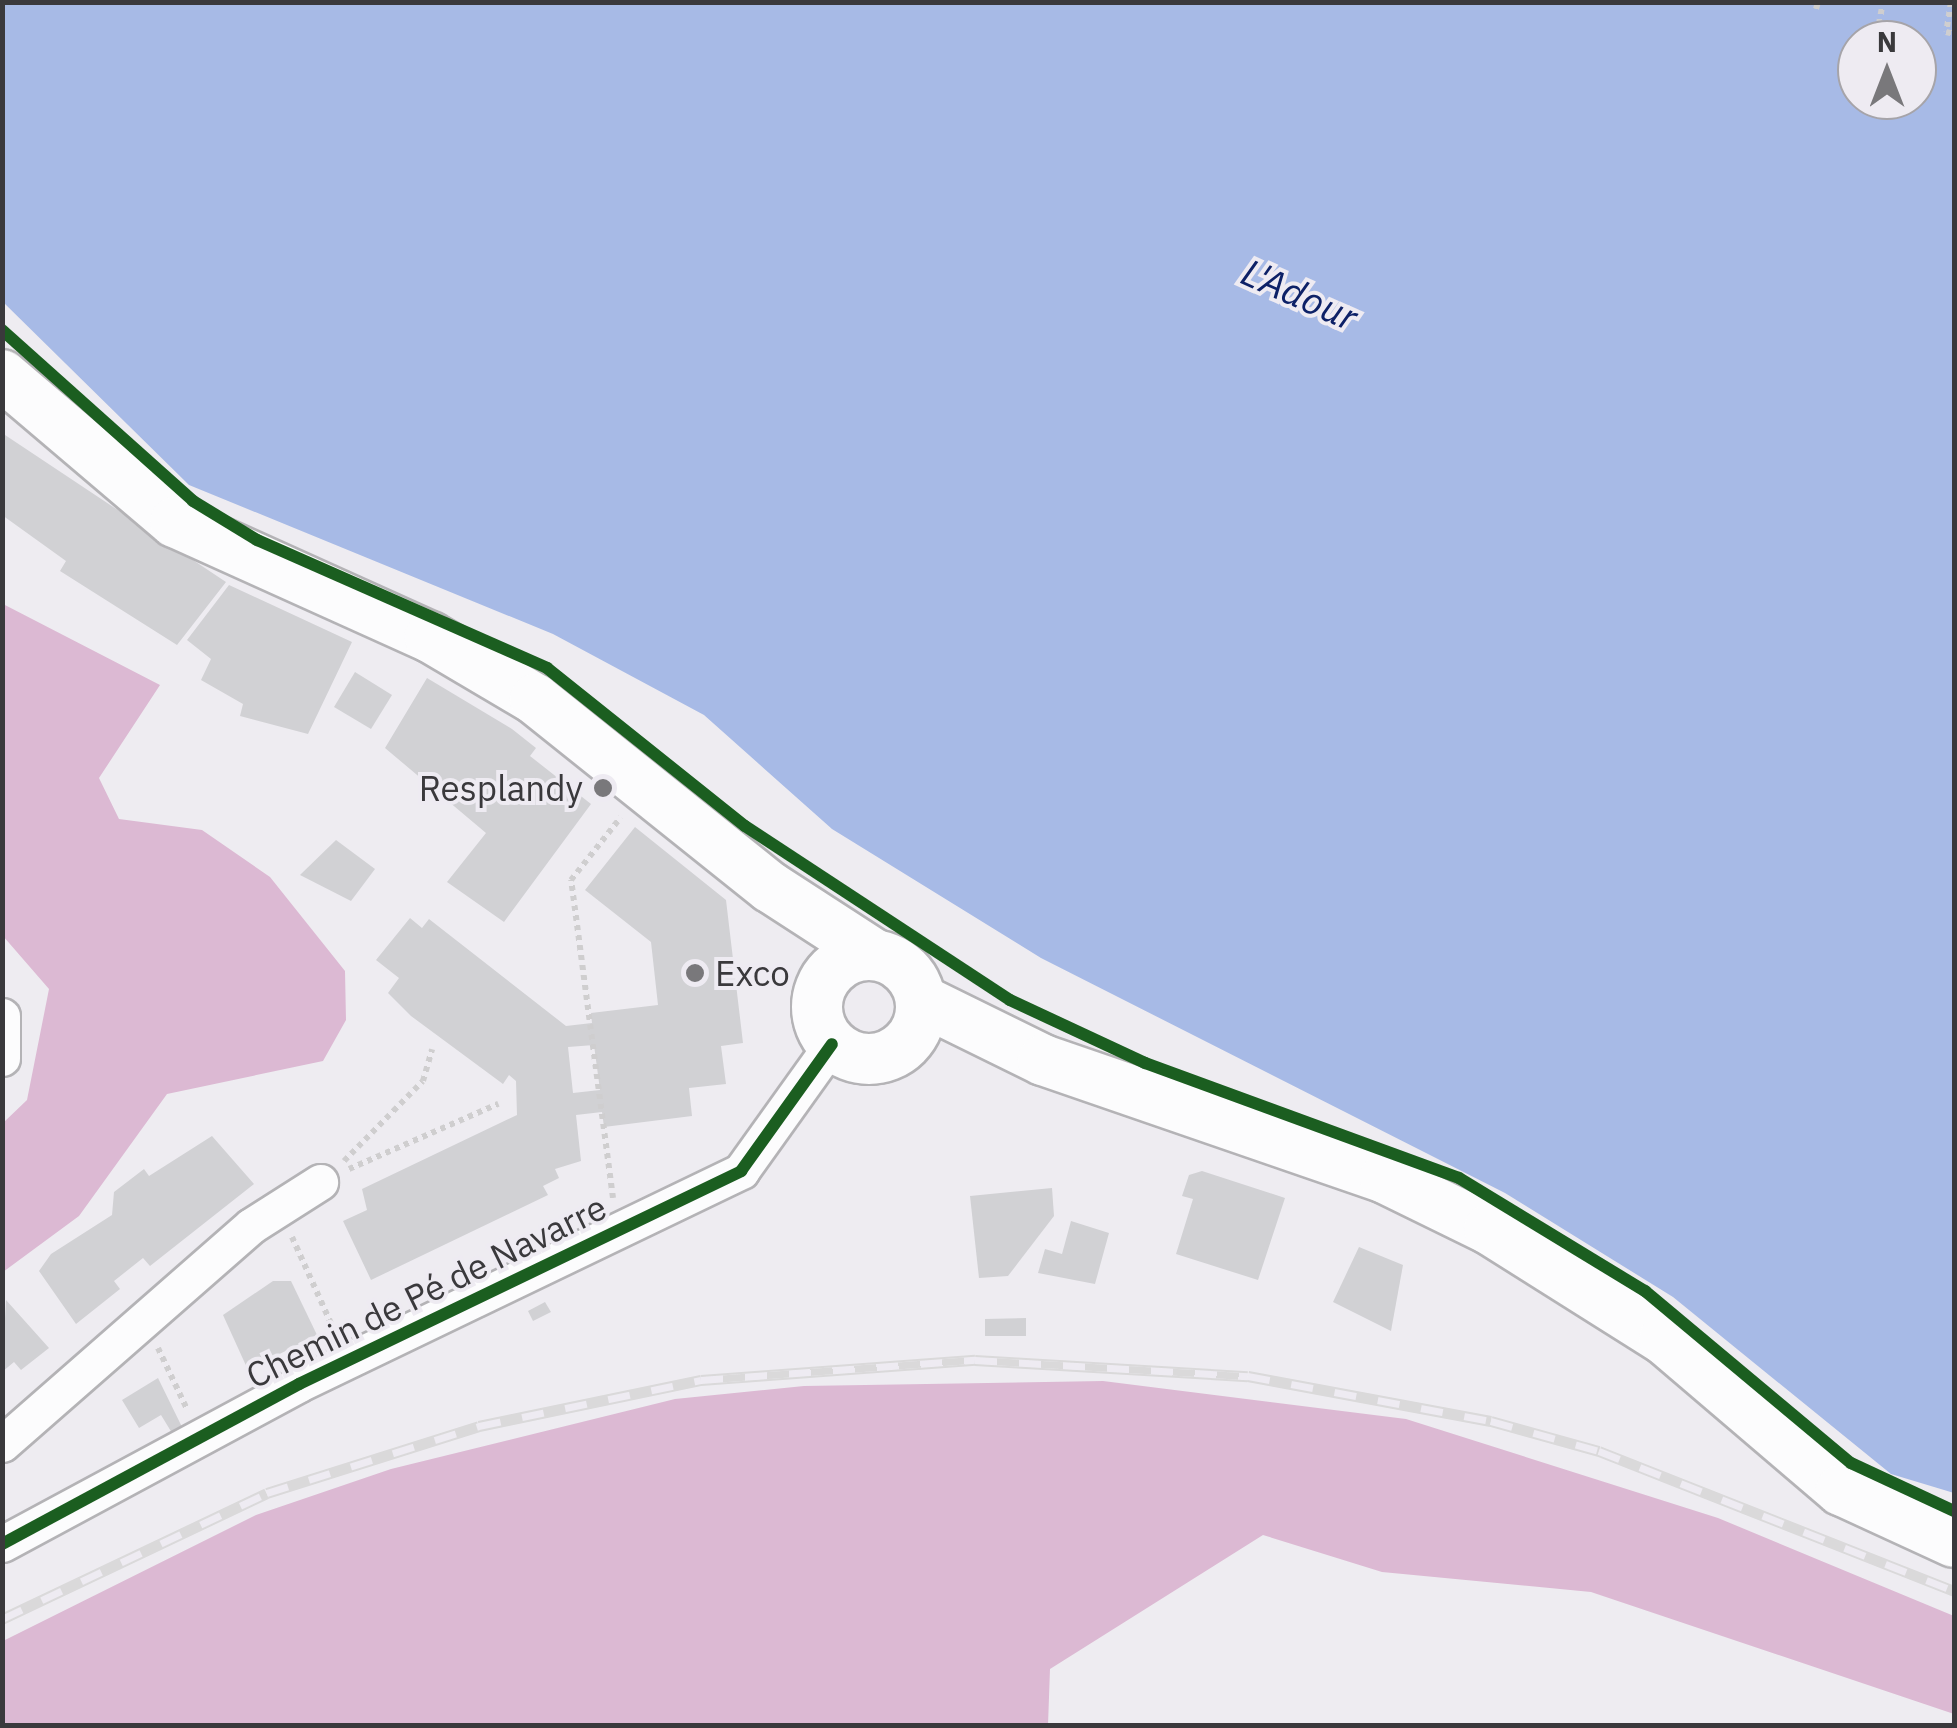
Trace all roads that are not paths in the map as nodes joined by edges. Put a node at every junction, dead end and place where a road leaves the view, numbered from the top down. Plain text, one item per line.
1 (2, 374) edge
2 (770, 886) junction
3 (875, 955) junction
4 (820, 988) junction
5 (2, 1016) edge
6 (914, 1022) junction
7 (832, 1044) junction
8 (2, 1058) edge
9 (320, 1182) road end
10 (2, 1444) edge
11 (1954, 1542) edge
12 (2, 1544) edge

1 - 2 main road
2 - 3 main road
2 - 4 main road
3 - 4 main road
3 - 6 main road
4 - 7 main road
5 - 8 street
6 - 7 main road
6 - 11 main road
7 - 12 street, Chemin de Pé de Navarre
9 - 10 street

